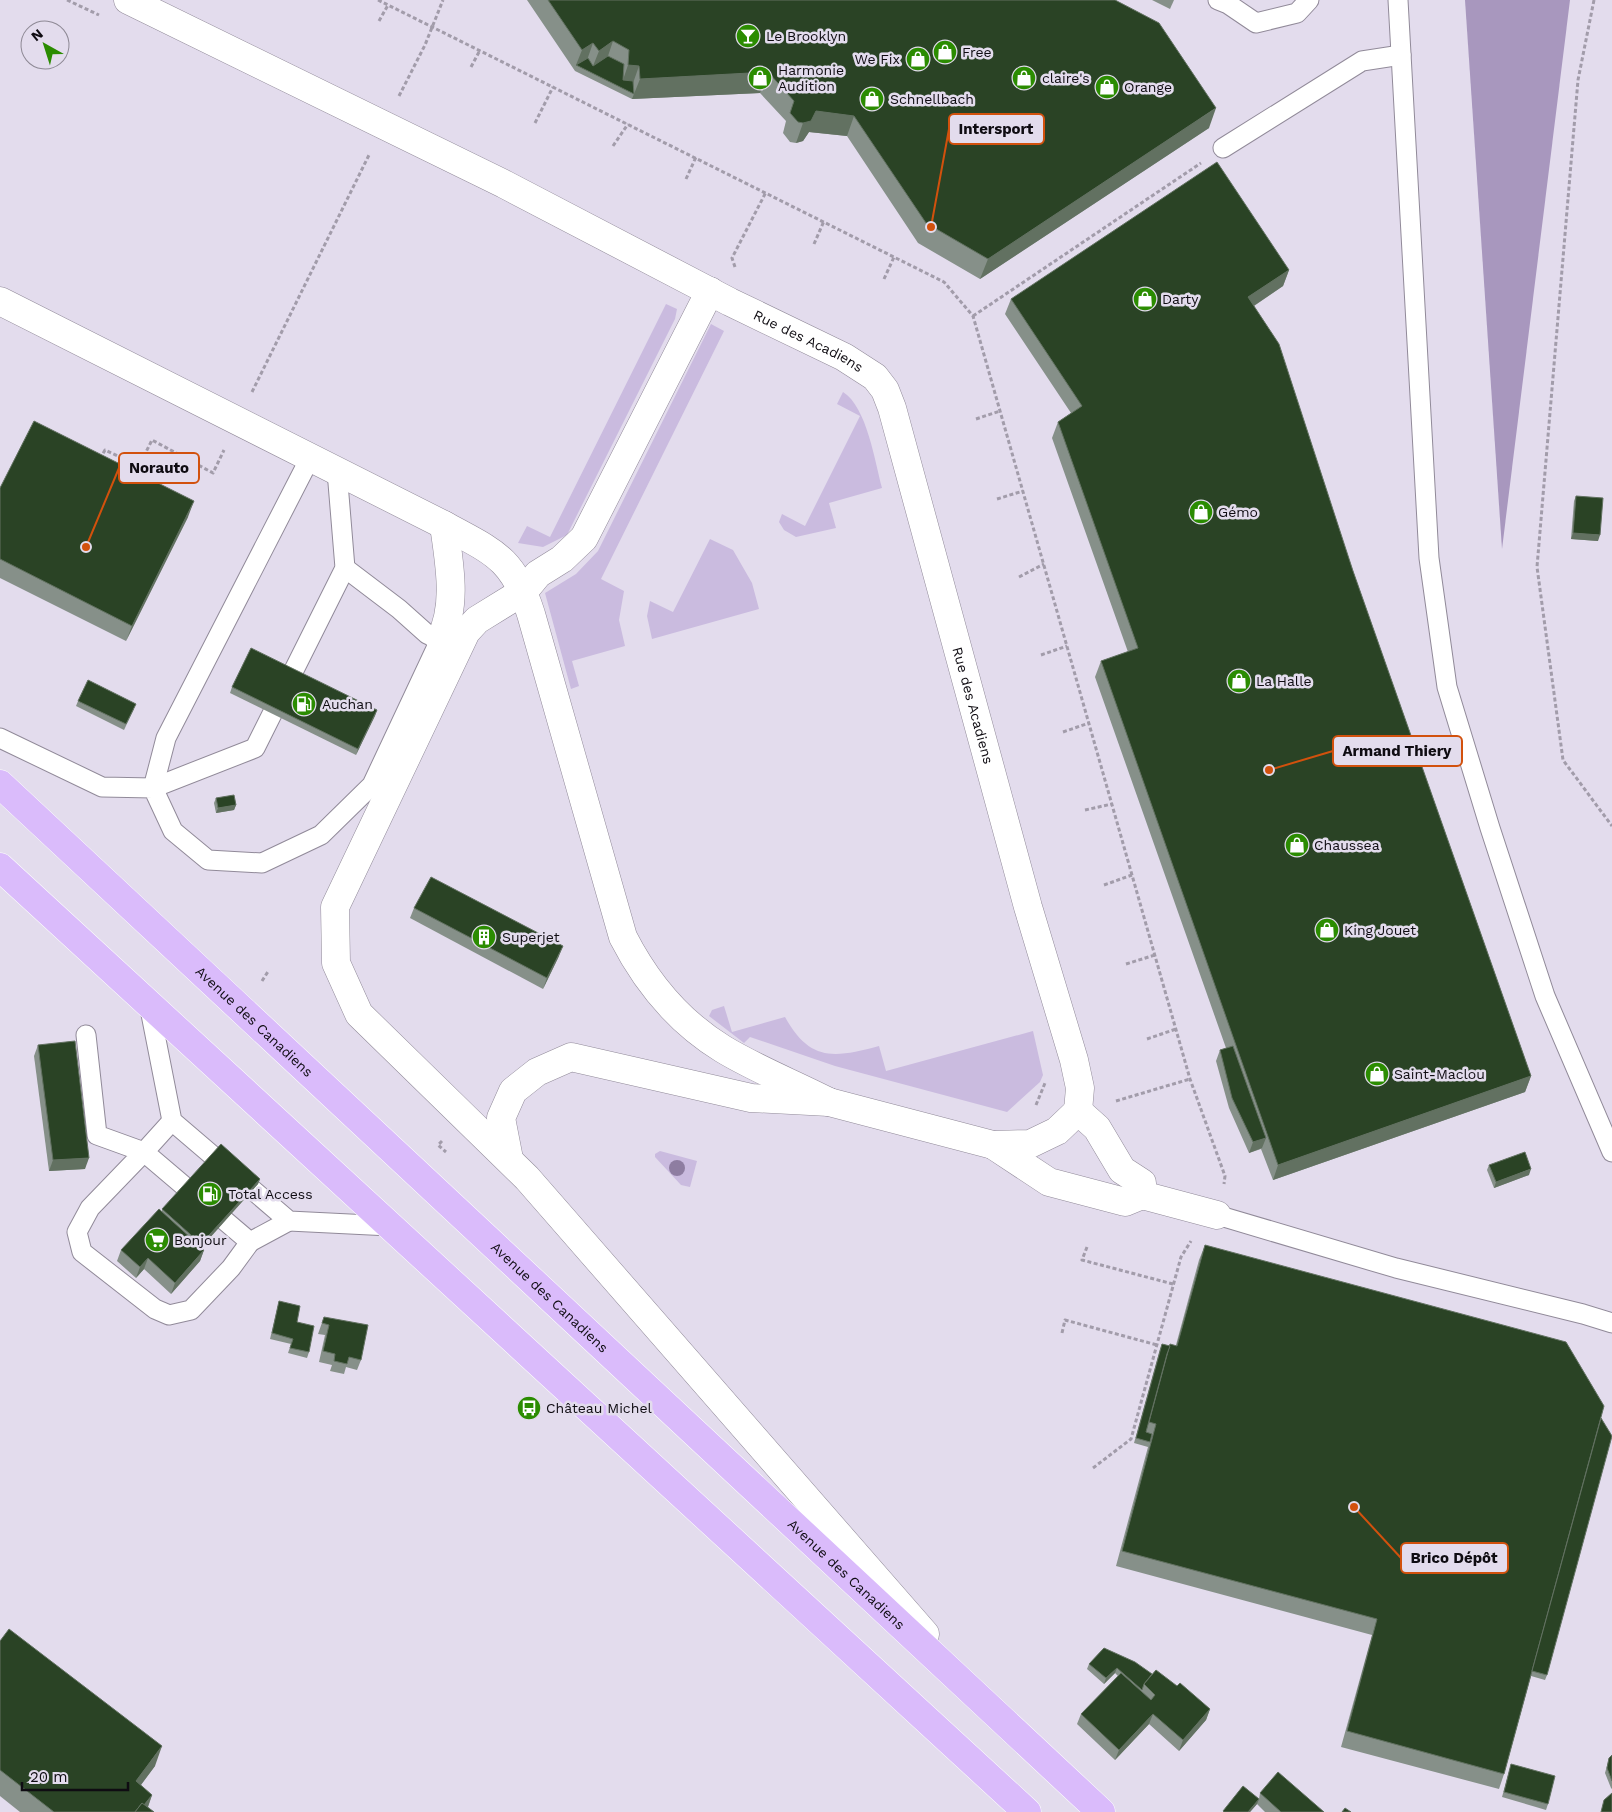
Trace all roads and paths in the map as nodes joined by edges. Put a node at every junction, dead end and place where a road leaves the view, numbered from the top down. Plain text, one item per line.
1 (67, 0) edge
2 (128, 0) edge
3 (378, 0) edge
4 (443, 0) edge
5 (1218, 0) edge
6 (1309, 0) edge
7 (1398, 0) edge
8 (1594, 0) edge
9 (388, 5) junction
10 (101, 17) dead end
11 (379, 21) dead end
12 (432, 28) junction
13 (479, 52) junction
14 (1401, 55) junction
15 (471, 67) dead end
16 (553, 87) junction
17 (535, 123) dead end
18 (628, 124) junction
19 (384, 125) junction
20 (613, 146) dead end
21 (363, 147) dead end
22 (1223, 148) joint
23 (371, 151) junction
24 (378, 155) dead end
25 (696, 157) junction
26 (686, 179) dead end
27 (766, 192) junction
28 (824, 221) junction
29 (814, 244) dead end
30 (894, 256) junction
31 (884, 278) dead end
32 (720, 296) junction
33 (0, 301) edge
34 (973, 316) junction
35 (248, 399) dead end
36 (1000, 411) junction
37 (976, 419) dead end
38 (226, 447) dead end
39 (310, 458) junction
40 (98, 463) edge
41 (133, 463) junction
42 (130, 470) edge
43 (337, 470) junction
44 (1023, 491) junction
45 (997, 499) dead end
46 (444, 525) junction
47 (1044, 564) junction
48 (345, 568) junction
49 (1019, 576) dead end
50 (524, 591) junction
51 (449, 644) junction
52 (1067, 646) junction
53 (1041, 655) dead end
54 (1089, 723) junction
55 (1063, 732) dead end
56 (0, 738) edge
57 (0, 784) edge
58 (153, 788) junction
59 (1112, 804) junction
60 (1085, 810) dead end
61 (1612, 826) edge
62 (0, 866) edge
63 (1132, 875) junction
64 (1104, 884) dead end
65 (1155, 955) junction
66 (1126, 964) dead end
67 (270, 970) dead end
68 (262, 982) dead end
69 (149, 1004) junction
70 (1176, 1029) junction
71 (86, 1034) dead end
72 (1147, 1039) dead end
73 (1048, 1076) dead end
74 (1190, 1079) junction
75 (828, 1102) junction
76 (1109, 1103) dead end
77 (1078, 1111) junction
78 (1039, 1112) dead end
79 (172, 1121) junction
80 (993, 1145) junction
81 (144, 1152) junction
82 (1612, 1152) edge
83 (509, 1159) junction
84 (1142, 1195) junction
85 (1220, 1203) junction
86 (289, 1221) junction
87 (390, 1226) junction
88 (1193, 1239) dead end
89 (250, 1242) junction
90 (1087, 1248) dead end
91 (1173, 1284) junction
92 (1612, 1323) edge
93 (1062, 1333) dead end
94 (1157, 1345) junction
95 (1093, 1468) dead end
96 (992, 1711) junction
97 (1027, 1812) edge
98 (1101, 1812) edge

1 - 10 path
2 - 19 street, Rue des Acadiens
3 - 9 path
4 - 12 path
5 - 6 lane
7 - 14 lane
8 - 61 path
9 - 11 path
9 - 12 path
12 - 13 path
12 - 19 path
13 - 15 path
13 - 16 path
14 - 22 lane
14 - 82 lane
16 - 17 path
16 - 18 path
18 - 20 path
18 - 25 path
19 - 32 street, Rue des Acadiens
21 - 23 path
22 - 34 path
23 - 24 path
23 - 35 path
25 - 26 path
25 - 27 path
27 - 28 path
27 - 32 path
28 - 29 path
28 - 30 path
30 - 31 path
30 - 34 path
32 - 50 street
32 - 77 street, Rue des Acadiens
33 - 39 street
34 - 36 path
36 - 37 path
36 - 44 path
38 - 41 path
39 - 43 street
39 - 58 lane
40 - 41 path
41 - 42 path
43 - 46 street
43 - 48 lane
44 - 45 path
44 - 47 path
46 - 50 street
46 - 51 street
47 - 49 path
47 - 52 path
48 - 51 lane
48 - 58 lane
50 - 51 street
50 - 75 street
51 - 58 lane
51 - 83 street
52 - 53 path
52 - 54 path
54 - 55 path
54 - 59 path
56 - 58 lane
57 - 96 main road, Avenue des Canadiens
59 - 60 path
59 - 63 path
62 - 69 main road
63 - 64 path
63 - 65 path
65 - 66 path
65 - 70 path
67 - 68 path
69 - 79 lane
69 - 87 main road
70 - 72 path
70 - 74 path
71 - 81 lane
73 - 78 path
74 - 76 path
74 - 85 path
75 - 80 street
75 - 83 street
77 - 80 street
77 - 84 street
79 - 81 lane
79 - 86 lane
80 - 84 street
81 - 89 lane
81 - 89 lane
83 - 96 street
84 - 85 street
85 - 92 lane
86 - 87 lane
86 - 89 lane
87 - 97 main road
88 - 91 path
90 - 91 path
91 - 94 path
93 - 94 path
94 - 95 path
96 - 98 main road, Avenue des Canadiens

